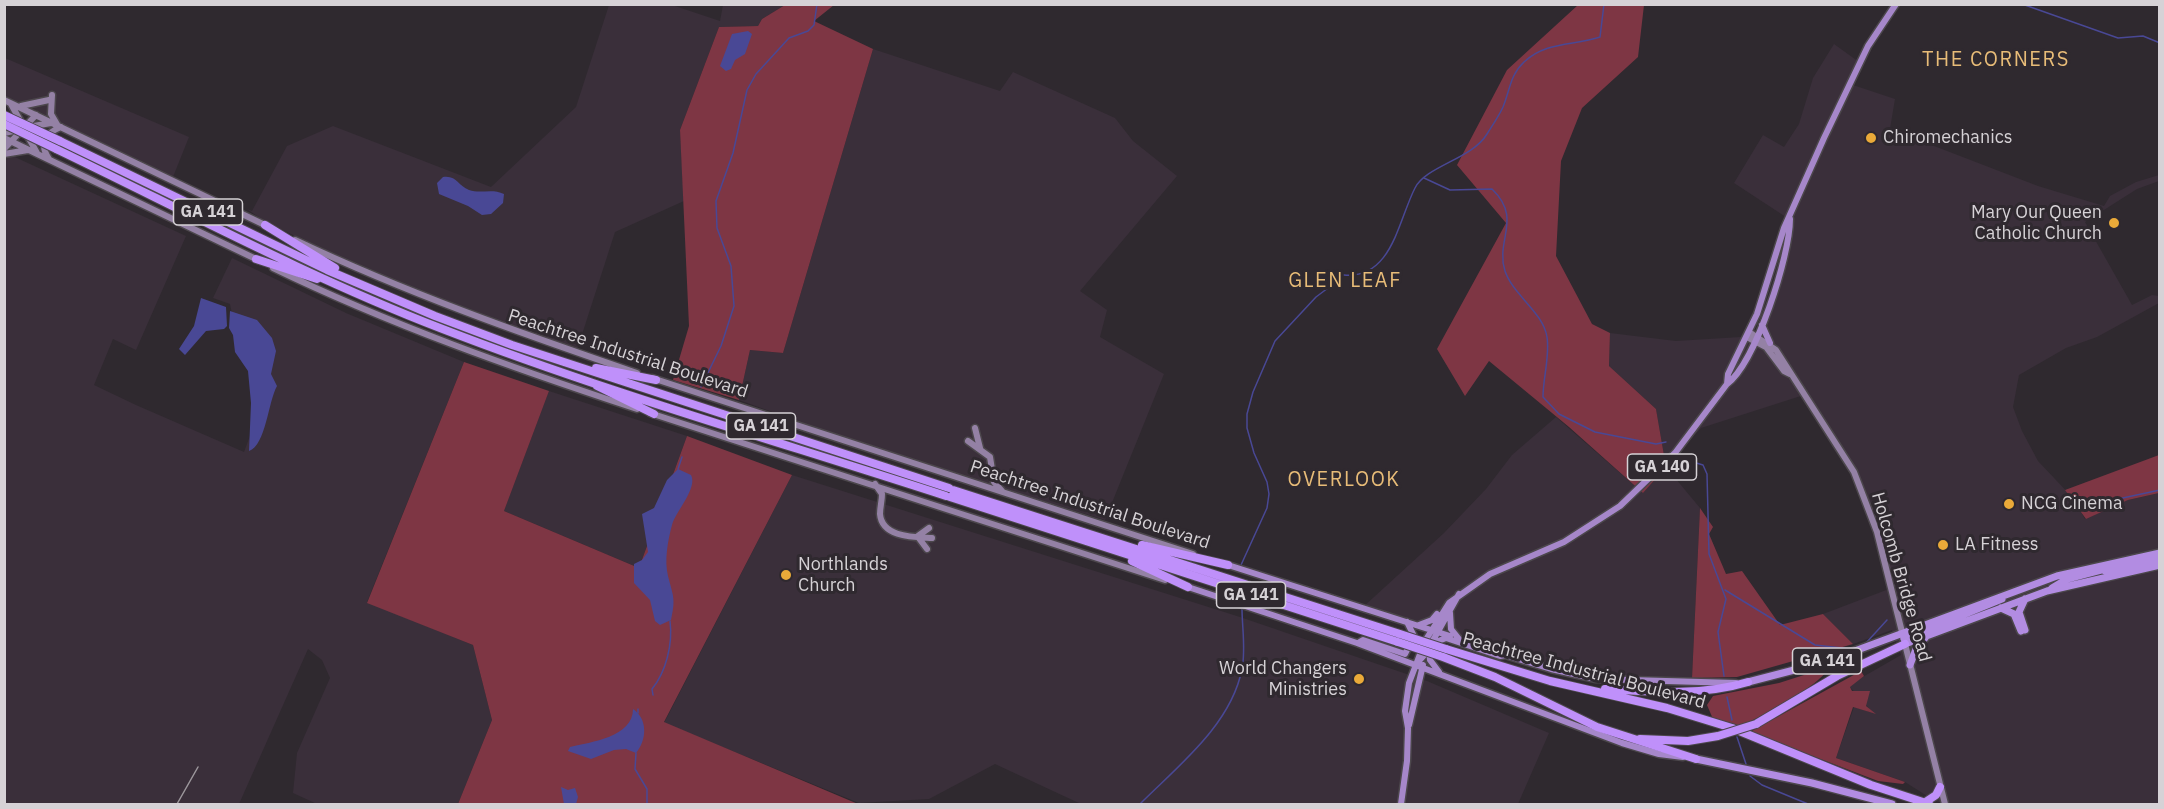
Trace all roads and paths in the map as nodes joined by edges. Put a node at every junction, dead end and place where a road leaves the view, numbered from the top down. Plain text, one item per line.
1 (1896, 4) edge
2 (11, 103) edge
3 (4, 115) edge
4 (36, 115) junction
5 (4, 124) edge
6 (57, 125) junction
7 (24, 129) junction
8 (4, 134) edge
9 (4, 138) edge
10 (12, 142) junction
11 (58, 145) junction
12 (4, 149) edge
13 (29, 150) junction
14 (4, 154) edge
15 (39, 155) junction
16 (50, 160) junction
17 (1790, 219) junction
18 (265, 225) junction
19 (256, 259) junction
20 (356, 282) junction
21 (339, 285) junction
22 (1762, 324) junction
23 (1748, 334) junction
24 (1756, 338) junction
25 (1770, 344) junction
26 (572, 365) junction
27 (1790, 374) junction
28 (580, 377) junction
29 (656, 380) junction
30 (1727, 384) junction
31 (654, 414) junction
32 (975, 428) dead end
33 (968, 441) dead end
34 (980, 448) junction
35 (993, 475) junction
36 (874, 484) junction
37 (980, 486) junction
38 (897, 491) junction
39 (949, 493) junction
40 (1004, 494) junction
41 (882, 502) junction
42 (929, 528) dead end
43 (1091, 534) junction
44 (917, 537) junction
45 (932, 538) dead end
46 (1104, 547) junction
47 (927, 549) dead end
48 (2160, 553) edge
49 (2160, 558) edge
50 (1228, 565) junction
51 (2160, 565) edge
52 (1188, 587) junction
53 (2047, 591) junction
54 (1459, 594) junction
55 (2025, 599) junction
56 (2001, 608) junction
57 (1450, 612) junction
58 (1407, 622) junction
59 (1417, 625) junction
60 (1927, 636) junction
61 (1399, 638) junction
62 (1904, 638) junction
63 (1459, 639) junction
64 (1429, 642) junction
65 (1357, 643) junction
66 (1444, 653) junction
67 (1505, 655) junction
68 (1401, 660) junction
69 (1910, 665) junction
70 (1415, 668) junction
71 (1442, 675) junction
72 (1748, 682) junction
73 (1580, 687) junction
74 (1412, 713) junction
75 (1408, 728) junction
76 (1630, 737) junction
77 (1696, 759) junction
78 (1940, 787) junction
79 (1401, 804) edge
80 (1892, 804) edge
81 (1926, 804) edge
82 (1945, 804) edge

1 - 17 main road, GA 140
2 - 4 main road, Peachtree Industrial Boulevard
2 - 6 main road
2 - 7 main road
3 - 11 highway, Peachtree Industrial Boulevard / GA 141, bridge
4 - 6 main road, Peachtree Industrial Boulevard
4 - 7 main road
5 - 11 highway, Peachtree Industrial Boulevard / GA 141, bridge
6 - 7 main road
6 - 16 main road
6 - 18 main road, Peachtree Industrial Boulevard
7 - 8 main road
7 - 10 main road
7 - 15 main road
9 - 10 main road
10 - 12 main road
10 - 13 main road
11 - 20 highway, Peachtree Industrial Boulevard / GA 141
11 - 21 highway, Peachtree Industrial Boulevard / GA 141
13 - 14 main road
13 - 15 main road
15 - 16 main road
16 - 19 main road
17 - 22 main road, GA 140
17 - 23 main road, GA 140
18 - 20 highway
18 - 29 main road, Peachtree Industrial Boulevard
19 - 21 highway
19 - 31 main road
20 - 26 highway, Peachtree Industrial Boulevard / GA 141
21 - 28 highway, Peachtree Industrial Boulevard / GA 141
22 - 24 main road, GA 140
22 - 25 main road
23 - 24 main road, Holcomb Bridge Road
23 - 30 main road, GA 140
24 - 25 main road, Holcomb Bridge Road
24 - 27 main road, Holcomb Bridge Road
24 - 30 main road, GA 140
25 - 27 main road, Holcomb Bridge Road
26 - 29 highway
26 - 39 highway, Peachtree Industrial Boulevard / GA 141
27 - 62 main road, Holcomb Bridge Road
28 - 31 highway
28 - 39 highway, Peachtree Industrial Boulevard / GA 141
29 - 37 main road, Peachtree Industrial Boulevard
30 - 54 main road, GA 140
31 - 36 main road
32 - 34 main road
33 - 34 main road
34 - 35 main road
35 - 37 main road
35 - 40 main road
36 - 38 main road
36 - 41 main road
37 - 40 main road, Peachtree Industrial Boulevard
38 - 41 main road
38 - 52 main road
39 - 43 highway, Peachtree Industrial Boulevard / GA 141
39 - 46 highway, Peachtree Industrial Boulevard / GA 141
40 - 50 main road, Peachtree Industrial Boulevard
41 - 44 main road
42 - 44 main road
43 - 50 highway
43 - 61 highway, Peachtree Industrial Boulevard / GA 141
44 - 45 main road
44 - 47 main road
46 - 52 highway
46 - 61 highway, Peachtree Industrial Boulevard / GA 141
48 - 62 highway, GA 141
49 - 53 highway
50 - 58 main road, Peachtree Industrial Boulevard
51 - 53 highway, GA 141
52 - 65 main road
53 - 55 highway, GA 141
54 - 57 main road, GA 140
54 - 59 main road
54 - 64 main road, GA 140
55 - 56 highway, GA 141
55 - 56 highway
56 - 60 highway, GA 141
57 - 63 main road
57 - 64 main road, GA 140
58 - 59 main road, Peachtree Industrial Boulevard
58 - 65 main road
59 - 64 main road
59 - 64 main road, Peachtree Industrial Boulevard
60 - 62 highway, GA 141
60 - 69 highway
61 - 66 highway, Peachtree Industrial Boulevard / GA 141, bridge
62 - 69 main road, Holcomb Bridge Road
62 - 72 highway, GA 141
62 - 76 highway, GA 141, bridge
63 - 64 main road, Peachtree Industrial Boulevard
63 - 67 main road, Peachtree Industrial Boulevard
64 - 67 main road
64 - 68 main road
64 - 70 main road, GA 140
64 - 71 main road
65 - 68 main road
66 - 73 highway, Peachtree Industrial Boulevard / GA 141
66 - 76 highway, Peachtree Industrial Boulevard / GA 141
67 - 72 main road
68 - 70 main road
68 - 70 main road
69 - 78 main road, Holcomb Bridge Road
70 - 71 main road
70 - 74 main road, GA 140
70 - 75 main road, GA 140
71 - 74 main road
71 - 77 main road
72 - 73 highway, GA 141
73 - 81 highway, Peachtree Industrial Boulevard
74 - 75 main road, GA 140
75 - 79 main road, GA 140
76 - 77 highway
77 - 80 highway
78 - 81 highway
78 - 82 main road, Holcomb Bridge Road

